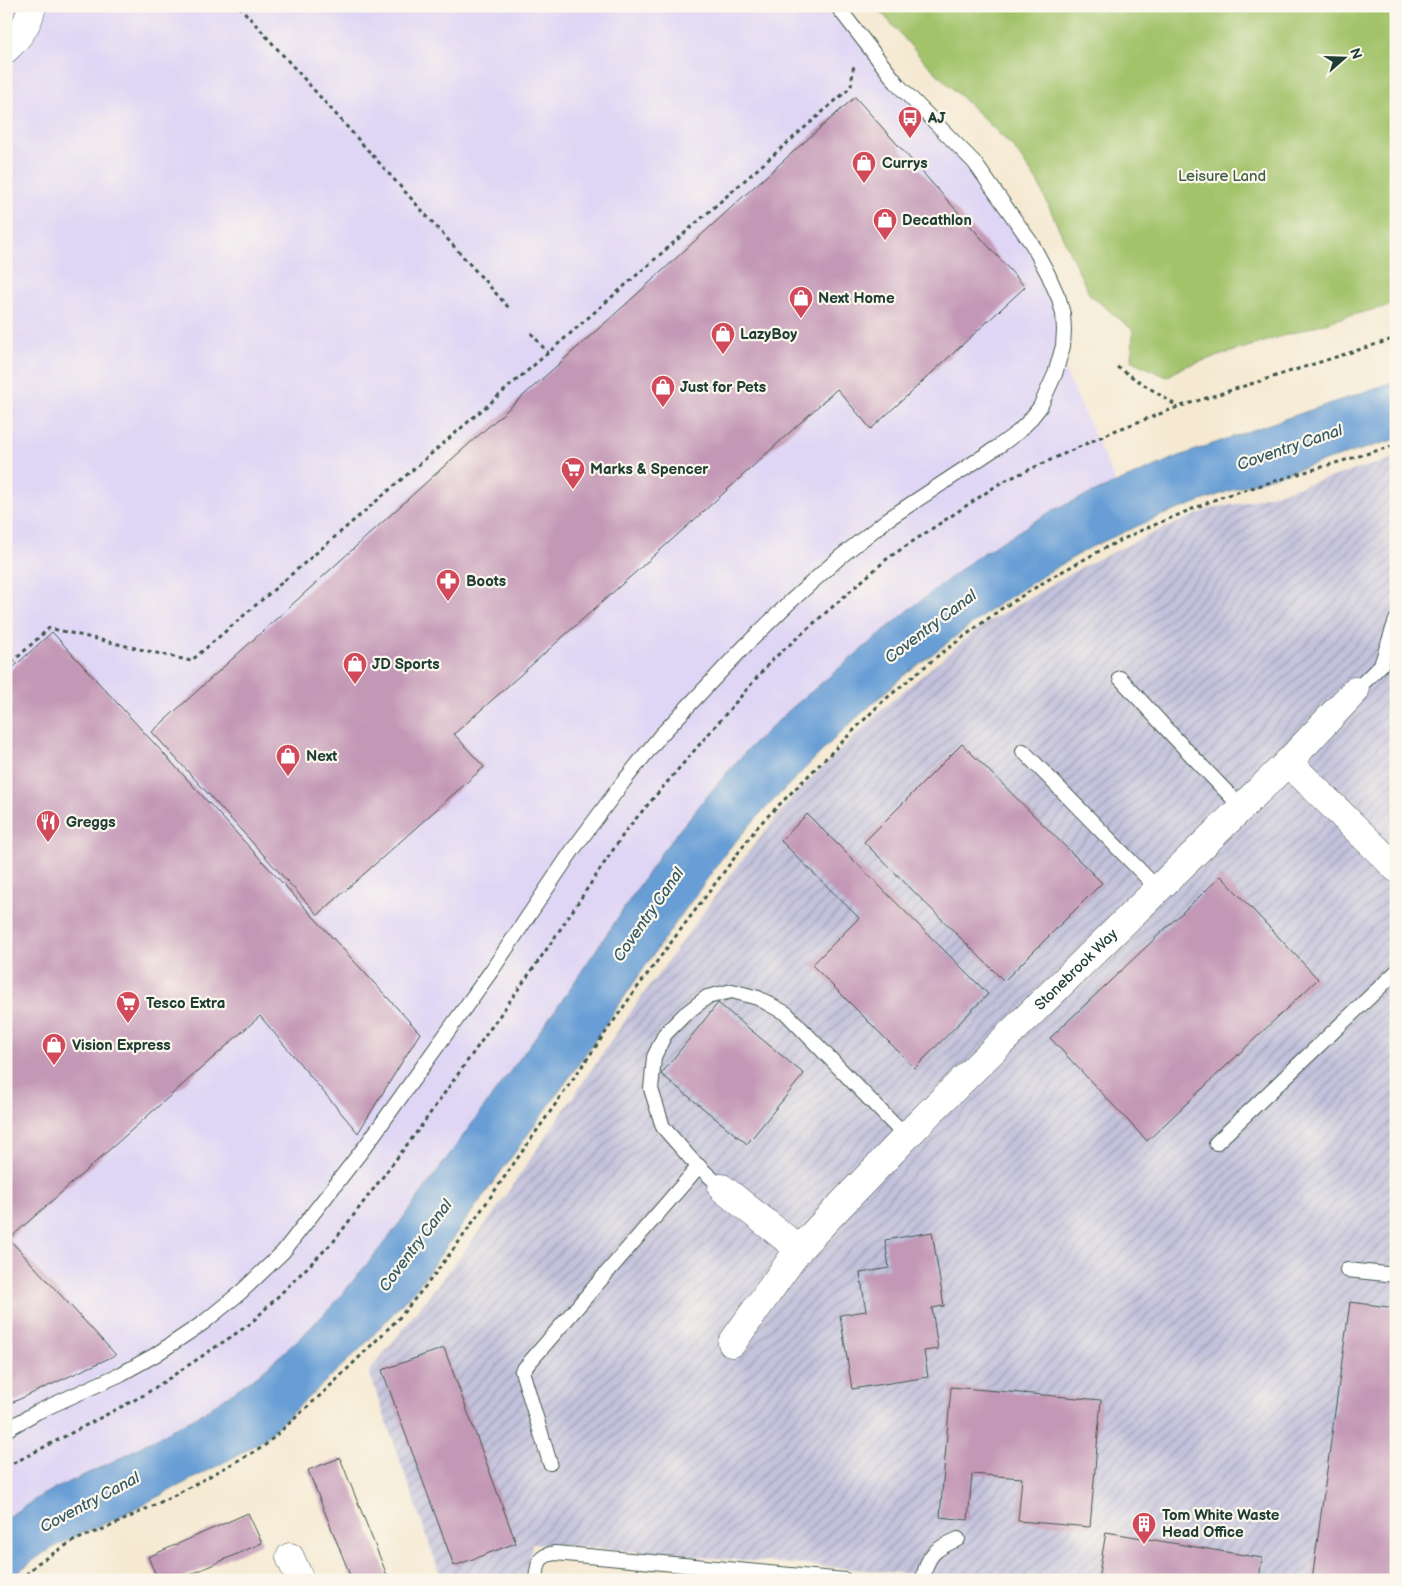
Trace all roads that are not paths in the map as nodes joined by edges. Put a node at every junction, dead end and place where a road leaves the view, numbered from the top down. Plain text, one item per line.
1 (32, 6) edge
2 (837, 6) edge
3 (6, 49) edge
4 (1396, 620) edge
5 (1120, 678) dead end
6 (1355, 691) joint
7 (1023, 751) dead end
8 (1288, 762) junction
9 (1242, 808) junction
10 (1396, 868) edge
11 (1158, 889) junction
12 (1396, 972) edge
13 (906, 1137) junction
14 (1216, 1143) dead end
15 (699, 1166) junction
16 (722, 1188) joint
17 (800, 1249) junction
18 (1347, 1270) dead end
19 (1396, 1275) edge
20 (732, 1343) dead end
21 (6, 1430) edge
22 (550, 1463) dead end
23 (958, 1539) dead end
24 (536, 1580) edge
25 (845, 1580) edge
26 (924, 1580) edge

1 - 3 street
2 - 21 lane
4 - 6 lane
5 - 9 lane
6 - 8 street, Stonebrook Way
7 - 11 lane
8 - 9 street, Stonebrook Way
8 - 10 street
9 - 11 street, Stonebrook Way
11 - 13 street, Stonebrook Way
12 - 14 lane
13 - 15 lane
13 - 17 street, Stonebrook Way
15 - 16 lane
15 - 22 lane
16 - 17 street
17 - 20 street, Stonebrook Way
18 - 19 lane
23 - 26 lane
24 - 25 lane

